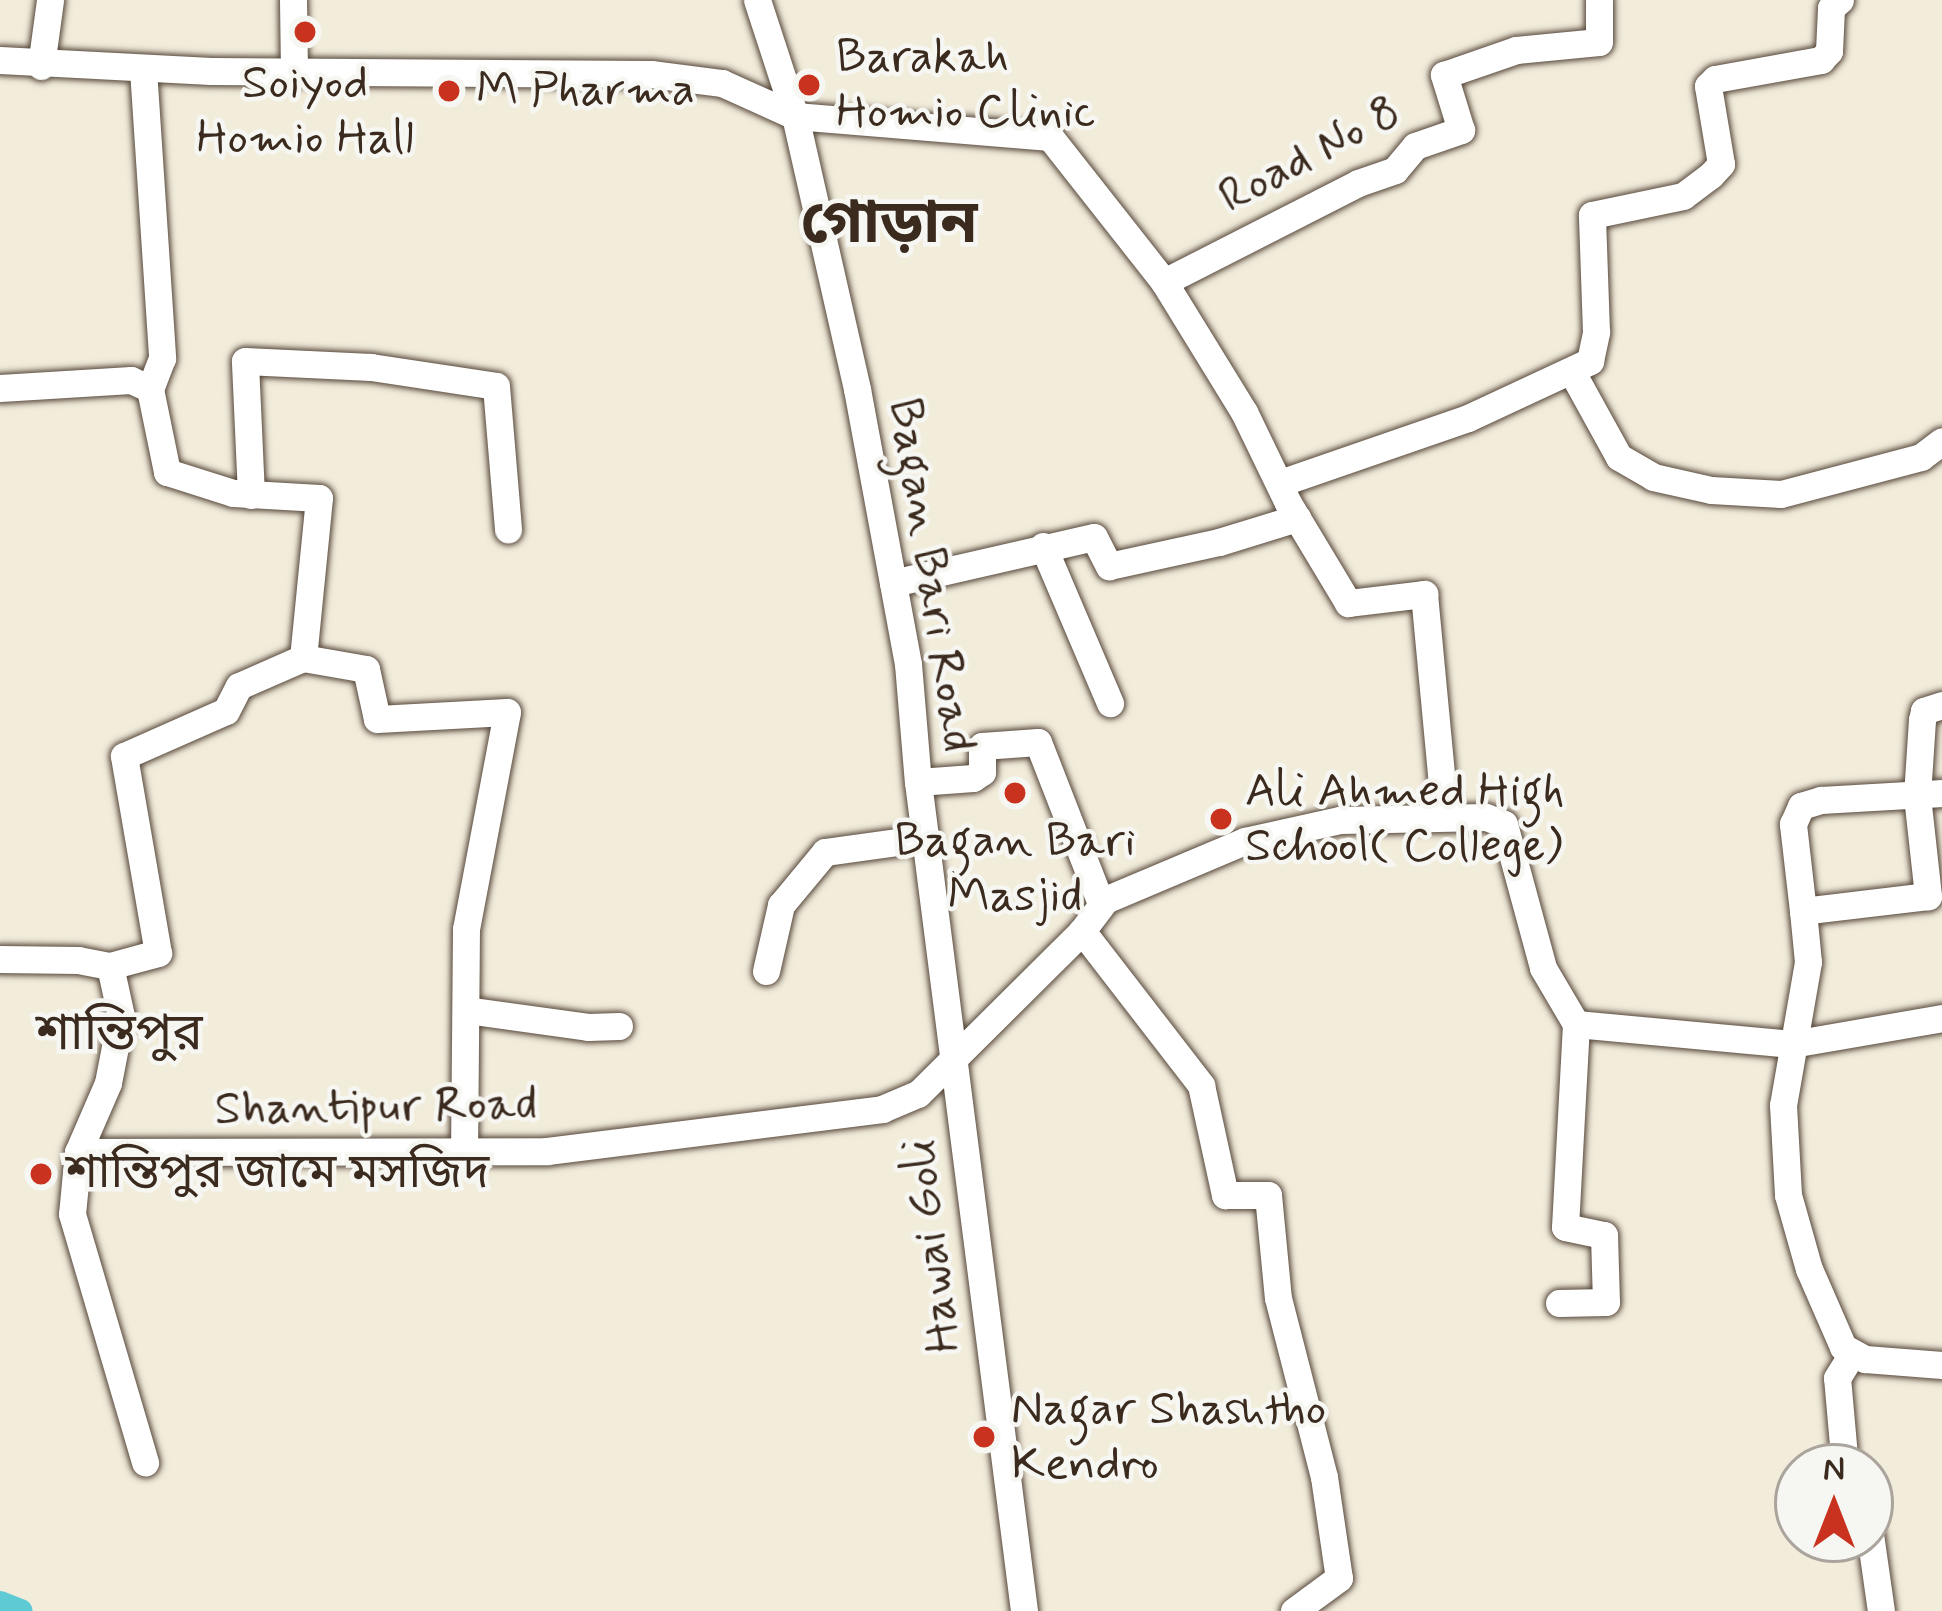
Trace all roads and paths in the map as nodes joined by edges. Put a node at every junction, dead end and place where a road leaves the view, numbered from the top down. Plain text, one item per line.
1 (50, 0) edge
2 (293, 0) edge
3 (757, 0) edge
4 (1599, 0) edge
5 (1840, 0) edge
6 (0, 60) edge
7 (41, 66) junction
8 (143, 69) junction
9 (294, 73) junction
10 (795, 116) junction
11 (1164, 282) junction
12 (1572, 372) junction
13 (0, 388) edge
14 (149, 389) junction
15 (1942, 441) edge
16 (1280, 483) junction
17 (251, 495) junction
18 (1298, 518) junction
19 (508, 530) dead end
20 (1043, 546) junction
21 (893, 584) junction
22 (303, 658) junction
23 (1109, 703) dead end
24 (1942, 704) edge
25 (917, 782) junction
26 (1930, 795) edge
27 (1445, 816) junction
28 (926, 838) junction
29 (1935, 896) edge
30 (1100, 904) junction
31 (1803, 911) junction
32 (1082, 932) junction
33 (0, 959) edge
34 (110, 966) junction
35 (766, 971) dead end
36 (466, 1010) junction
37 (1942, 1018) edge
38 (1576, 1024) junction
39 (619, 1026) dead end
40 (1792, 1044) junction
41 (956, 1052) junction
42 (78, 1152) junction
43 (464, 1153) junction
44 (1559, 1303) dead end
45 (1850, 1356) junction
46 (1942, 1365) edge
47 (1843, 1443) edge
48 (146, 1462) dead end
49 (1874, 1563) edge
50 (1024, 1611) edge
51 (1294, 1611) edge
52 (1881, 1611) edge

1 - 7 street
2 - 9 street
3 - 10 street, Bagan Bari Road
4 - 11 street, Road No 8
5 - 12 street
6 - 7 street
7 - 8 street
8 - 9 street
8 - 14 street
9 - 10 street
10 - 11 street
10 - 21 street, Bagan Bari Road
11 - 16 street
12 - 15 street
12 - 16 street
13 - 14 street
14 - 17 street
16 - 18 street
17 - 19 street
17 - 22 street
18 - 20 street
18 - 27 street
20 - 21 street
20 - 23 street
21 - 25 street, Bagan Bari Road
22 - 34 street
22 - 36 street
24 - 26 street
25 - 28 street, Bagan Bari Road
25 - 30 street
26 - 29 street
26 - 31 street
27 - 30 street
27 - 38 street
28 - 35 street
28 - 41 street, Bagan Bari Road
29 - 31 street
30 - 32 street, Shantipur Road
31 - 40 street
32 - 41 street, Shantipur Road
32 - 51 street
33 - 34 street
34 - 42 street
36 - 39 street
36 - 43 street
37 - 40 street
38 - 40 street
38 - 44 street
40 - 45 street
41 - 43 street, Shantipur Road
41 - 50 street, Hawai Goli
42 - 43 street, Shantipur Road
42 - 48 street
45 - 46 street
45 - 47 street
49 - 52 street

